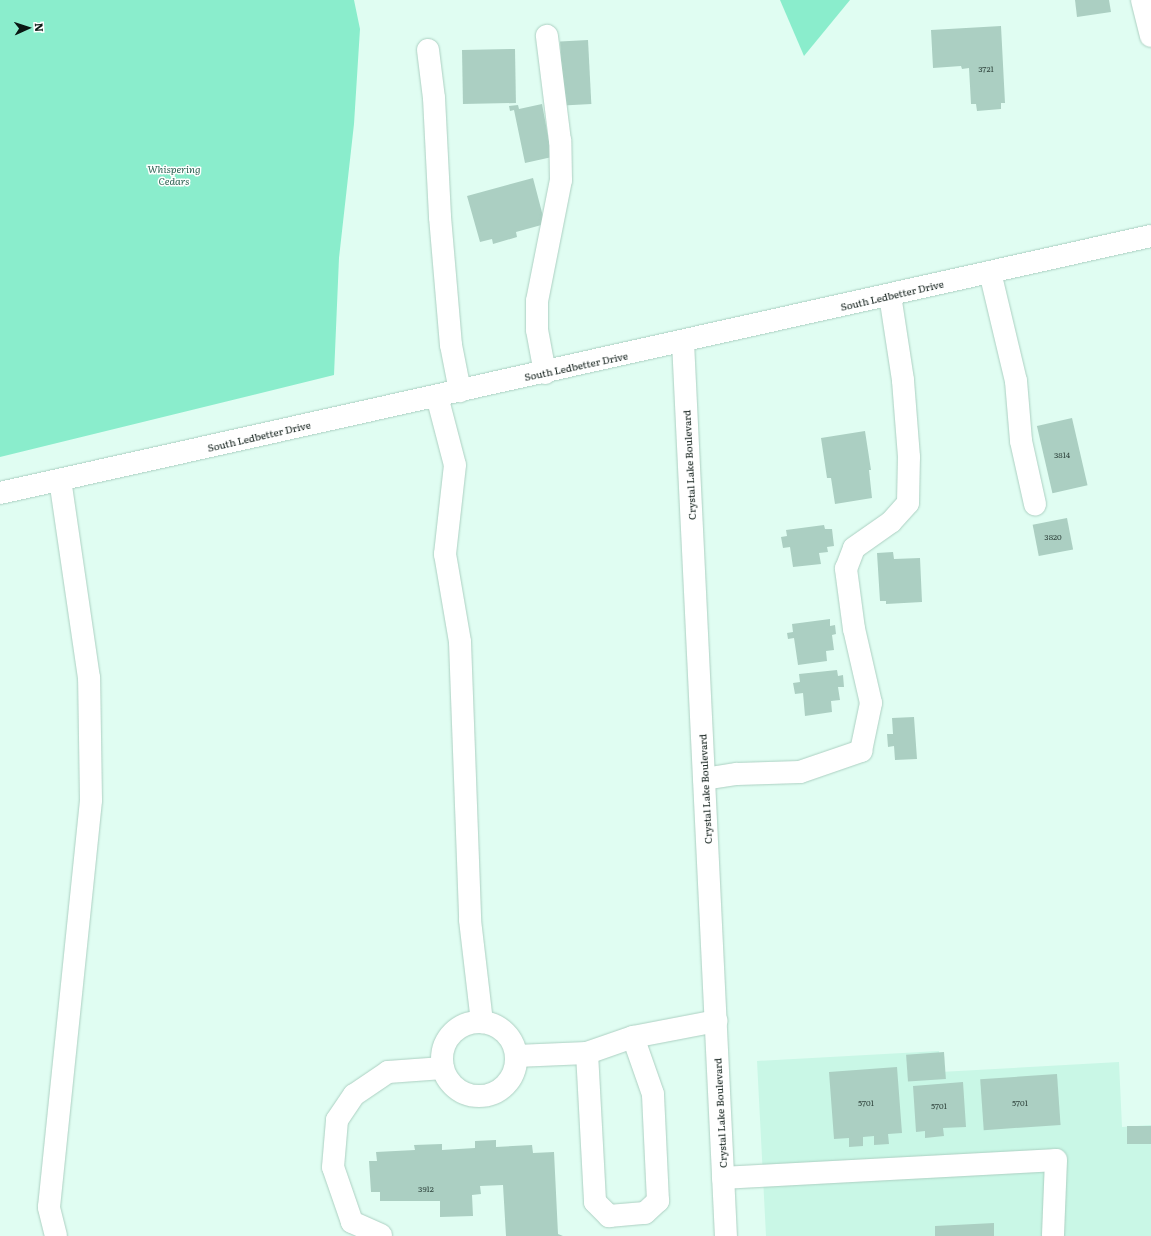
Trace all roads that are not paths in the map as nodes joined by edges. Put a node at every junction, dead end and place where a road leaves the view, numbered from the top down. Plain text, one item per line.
1 (1142, 0) edge
2 (546, 36) dead end
3 (1151, 36) edge
4 (428, 50) dead end
5 (1151, 236) edge
6 (990, 272) junction
7 (890, 295) junction
8 (683, 342) junction
9 (545, 373) junction
10 (460, 391) junction
11 (437, 396) junction
12 (60, 480) junction
13 (0, 494) edge
14 (1035, 504) dead end
15 (704, 779) junction
16 (716, 1021) junction
17 (482, 1022) junction
18 (633, 1037) junction
19 (587, 1053) junction
20 (516, 1056) junction
21 (442, 1068) junction
22 (724, 1178) junction
23 (381, 1235) edge
24 (56, 1236) edge
25 (726, 1236) edge
26 (1053, 1236) edge

1 - 3 street
2 - 9 street
4 - 10 street
5 - 6 street, South Ledbetter Drive
6 - 7 street, South Ledbetter Drive
6 - 14 street
7 - 8 street, South Ledbetter Drive
7 - 15 street
8 - 9 street, South Ledbetter Drive
8 - 15 street, Crystal Lake Boulevard
9 - 10 street, South Ledbetter Drive
10 - 11 street, South Ledbetter Drive
11 - 12 street, South Ledbetter Drive
11 - 17 street
12 - 13 street, South Ledbetter Drive
12 - 24 street
15 - 16 street, Crystal Lake Boulevard
16 - 18 street
16 - 22 street, Crystal Lake Boulevard
17 - 20 street
17 - 21 street
18 - 19 street
18 - 19 street
19 - 20 street
20 - 21 street
21 - 23 street
22 - 25 street, Crystal Lake Boulevard
22 - 26 street

